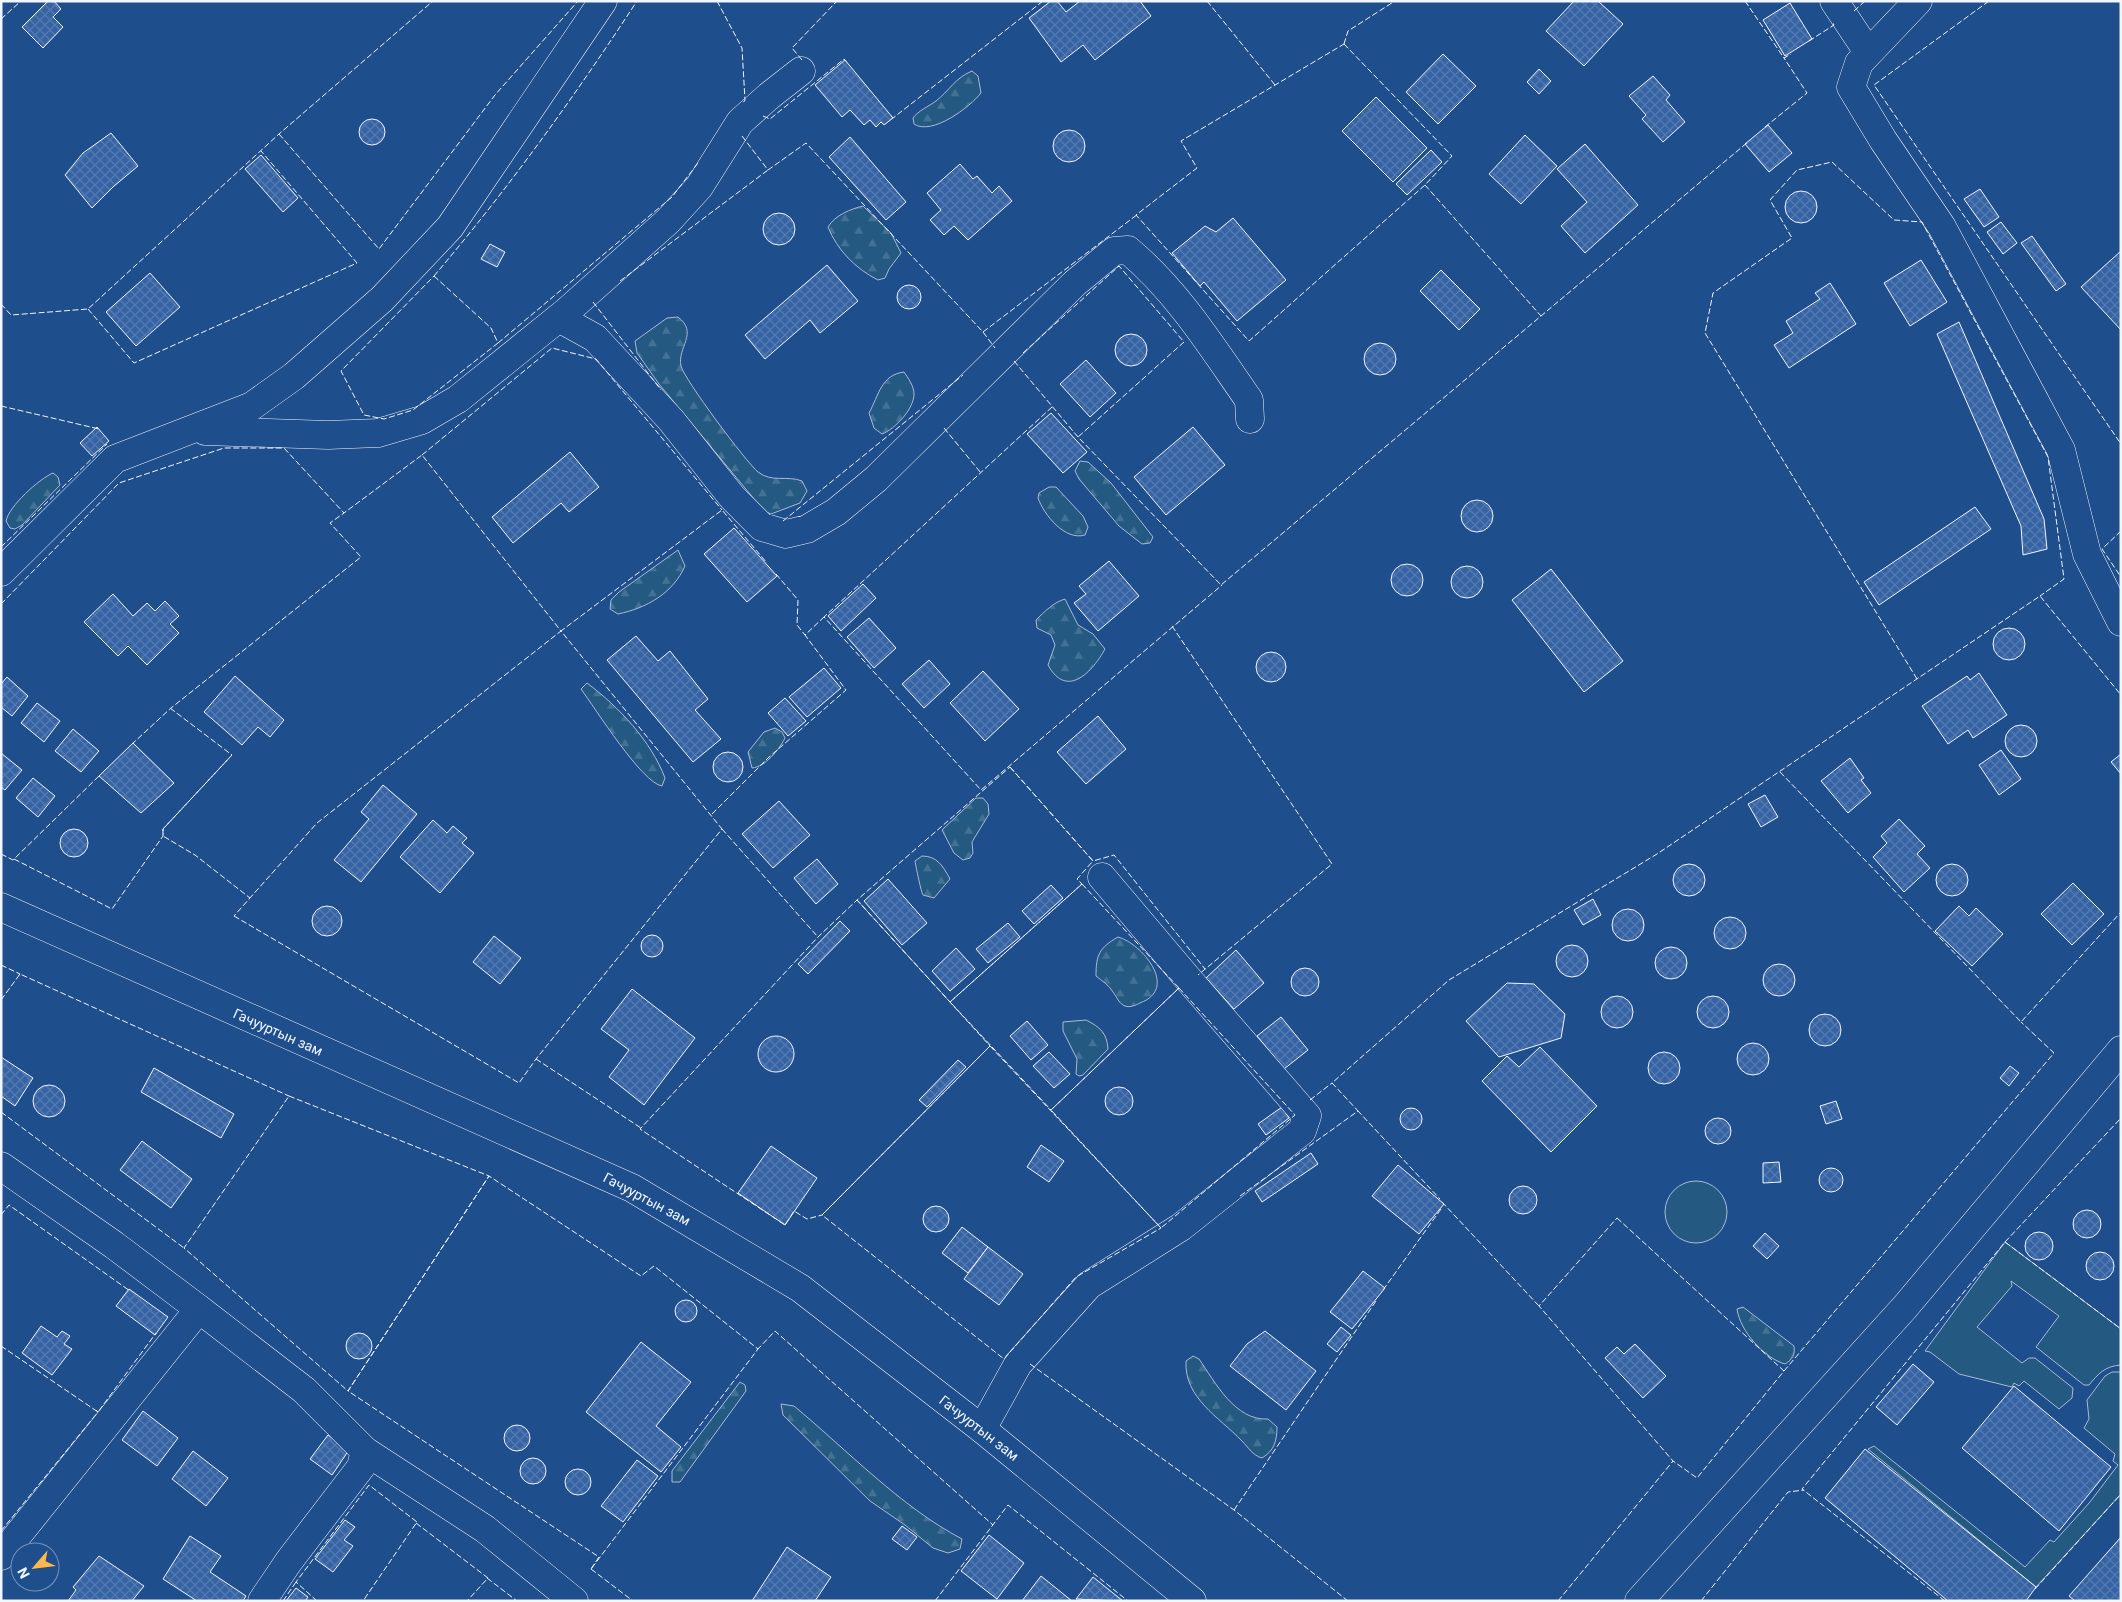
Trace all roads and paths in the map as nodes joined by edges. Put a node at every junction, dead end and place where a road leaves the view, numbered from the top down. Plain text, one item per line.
1 (603, 1) edge
2 (1834, 1) edge
3 (1918, 1) edge
4 (1868, 52) junction
5 (801, 71) dead end
6 (558, 318) junction
7 (1250, 419) dead end
8 (186, 431) junction
9 (1, 572) edge
10 (2121, 622) edge
11 (1102, 877) dead end
12 (1, 907) edge
13 (2121, 1050) edge
14 (1, 1166) edge
15 (199, 1309) junction
16 (982, 1429) junction
17 (366, 1451) junction
18 (1, 1556) edge
19 (262, 1601) edge
20 (574, 1601) edge
21 (1192, 1601) edge
22 (1639, 1601) edge

1 - 8 street
2 - 4 street
3 - 4 street
4 - 10 street
5 - 6 street
6 - 7 street
6 - 8 street
8 - 9 street
11 - 16 street
12 - 16 street, Гачууртын зам
13 - 22 street
14 - 15 street
15 - 17 street
15 - 18 street
16 - 21 street, Гачууртын зам
17 - 19 street
17 - 20 street

